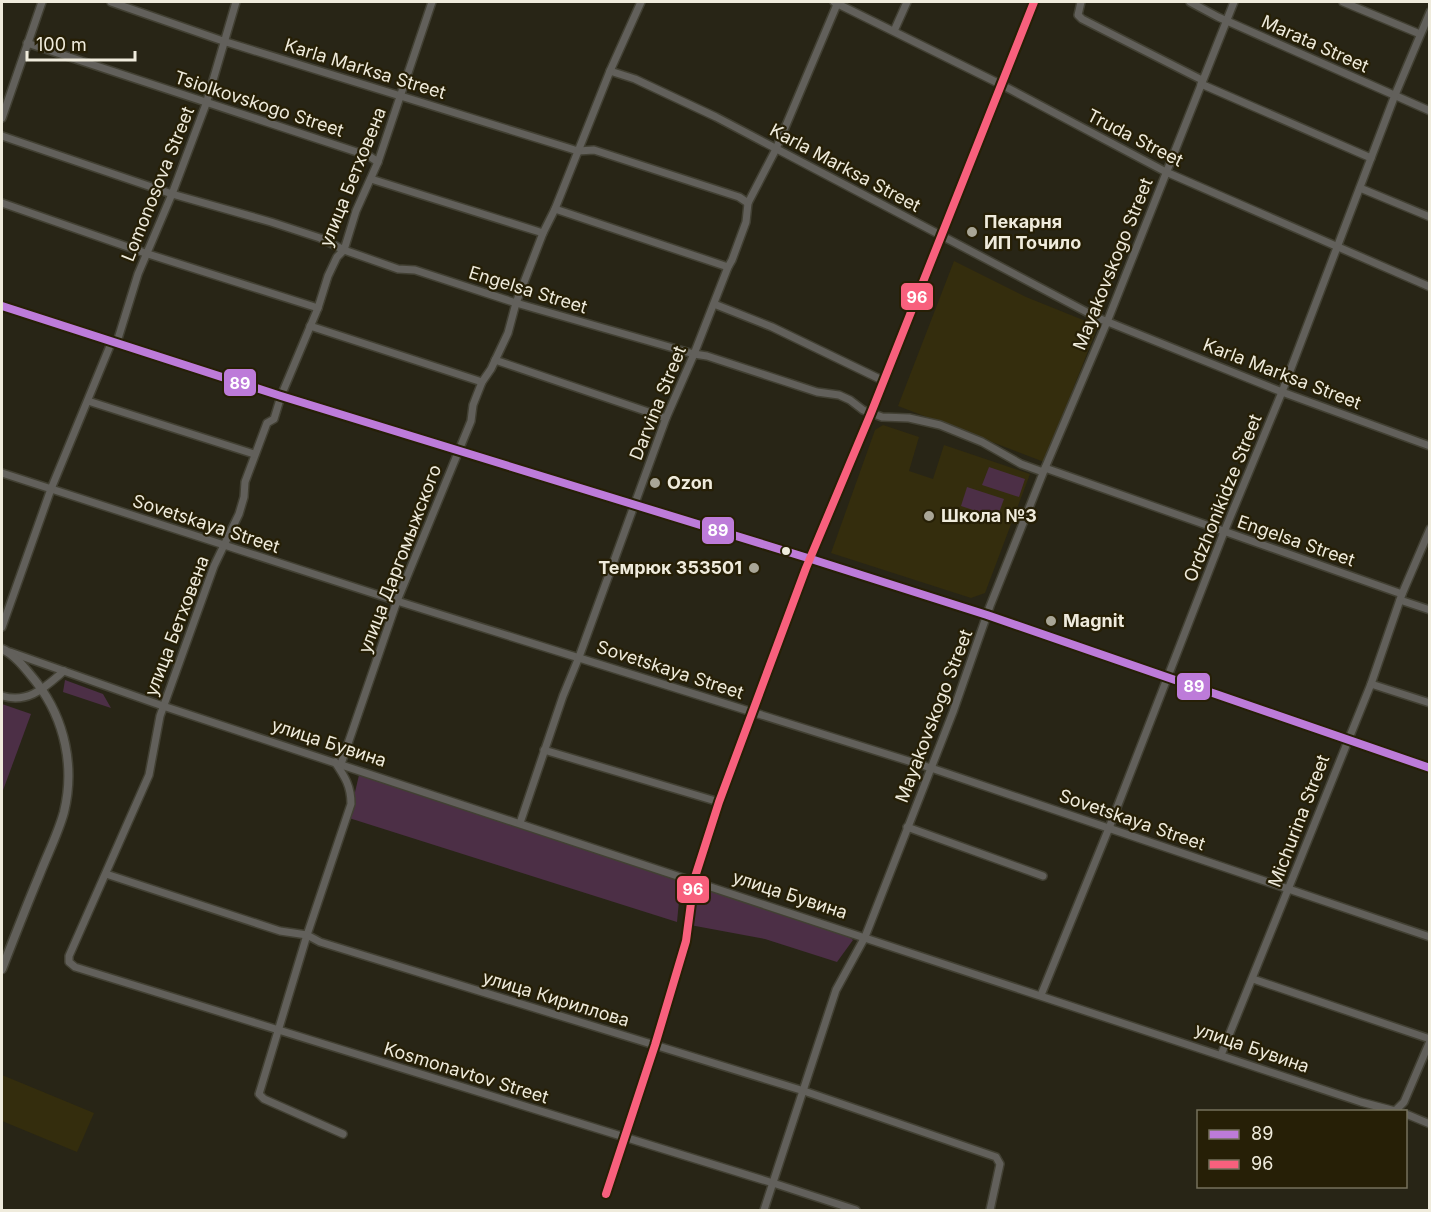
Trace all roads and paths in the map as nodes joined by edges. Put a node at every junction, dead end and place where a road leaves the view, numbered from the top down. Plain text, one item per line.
1 (42, 2) edge
2 (111, 2) edge
3 (236, 2) edge
4 (432, 2) edge
5 (641, 2) edge
6 (837, 2) edge
7 (907, 2) edge
8 (1034, 2) edge
9 (1081, 2) edge
10 (1190, 2) edge
11 (1233, 2) edge
12 (1343, 2) edge
13 (1430, 12) edge
14 (1226, 21) junction
15 (894, 31) junction
16 (1420, 34) junction
17 (223, 41) junction
18 (27, 43) junction
19 (610, 70) junction
20 (1202, 82) junction
21 (1002, 85) junction
22 (1395, 95) junction
23 (401, 97) junction
24 (206, 104) junction
25 (1430, 111) edge
26 (2, 118) edge
27 (2, 136) edge
28 (776, 148) junction
29 (578, 151) junction
30 (1371, 158) junction
31 (378, 162) junction
32 (1166, 172) junction
33 (371, 179) junction
34 (1360, 188) junction
35 (172, 194) junction
36 (2, 203) edge
37 (748, 203) junction
38 (555, 209) junction
39 (1430, 217) edge
40 (543, 233) junction
41 (942, 235) junction
42 (1337, 248) junction
43 (344, 250) junction
44 (148, 254) junction
45 (728, 267) junction
46 (1430, 287) edge
47 (516, 303) junction
48 (714, 304) junction
49 (2, 306) edge
50 (318, 308) junction
51 (1107, 322) junction
52 (310, 326) junction
53 (115, 342) junction
54 (694, 354) junction
55 (495, 360) junction
56 (884, 381) junction
57 (482, 382) junction
58 (1282, 392) junction
59 (281, 396) junction
60 (88, 401) junction
61 (872, 413) junction
62 (666, 418) junction
63 (1430, 446) edge
64 (458, 450) junction
65 (254, 454) junction
66 (1044, 470) junction
67 (2, 473) edge
68 (51, 489) junction
69 (634, 505) junction
70 (1430, 530) edge
71 (1224, 532) junction
72 (224, 546) junction
73 (811, 559) junction
74 (1401, 597) junction
75 (397, 602) junction
76 (1430, 610) edge
77 (987, 615) junction
78 (2, 627) edge
79 (4, 650) edge
80 (579, 657) junction
81 (64, 672) junction
82 (1168, 679) junction
83 (1371, 684) junction
84 (42, 690) junction
85 (2, 696) edge
86 (1430, 703) edge
87 (163, 706) junction
88 (752, 712) junction
89 (1346, 741) junction
90 (544, 750) junction
91 (338, 763) junction
92 (931, 768) junction
93 (1430, 768) edge
94 (719, 802) junction
95 (520, 823) junction
96 (908, 827) junction
97 (1109, 828) junction
98 (106, 874) junction
99 (1043, 876) dead end
100 (694, 880) junction
101 (1289, 889) junction
102 (308, 935) junction
103 (865, 936) junction
104 (1430, 936) edge
105 (69, 962) joint
106 (2, 969) edge
107 (1252, 979) junction
108 (1041, 994) junction
109 (280, 1031) junction
110 (1430, 1040) edge
111 (655, 1045) junction
112 (1221, 1055) junction
113 (804, 1091) junction
114 (1392, 1110) edge
115 (1398, 1110) edge
116 (1407, 1114) edge
117 (1430, 1124) edge
118 (343, 1134) dead end
119 (625, 1137) junction
120 (773, 1183) junction
121 (606, 1194) dead end
122 (764, 1210) edge
123 (856, 1210) edge
124 (990, 1210) edge

1 - 18 street
2 - 17 street, Karla Marksa Street
3 - 17 street, Lomonosova Street
4 - 23 street, улица Бетховена
5 - 19 street, улица Даргомыжского
6 - 15 street, Truda Street
6 - 28 street, Darvina Street
7 - 15 street
8 - 21 street
9 - 20 street
10 - 14 street, Marata Street
11 - 14 street, Mayakovskogo Street
12 - 16 street
13 - 16 street, Ordzhonikidze Street
14 - 20 street, Mayakovskogo Street
14 - 22 street, Marata Street
15 - 21 street, Truda Street
16 - 22 street, Ordzhonikidze Street
17 - 23 street, Karla Marksa Street
17 - 24 street, Lomonosova Street
18 - 24 street, Tsiolkovskogo Street
18 - 26 street
19 - 28 street, Karla Marksa Street
19 - 29 street, улица Даргомыжского
20 - 30 street
20 - 32 street, Mayakovskogo Street
21 - 32 street, Truda Street
21 - 41 street
22 - 25 street, Marata Street
22 - 30 street, Ordzhonikidze Street
23 - 29 street, Karla Marksa Street
23 - 31 street, улица Бетховена
24 - 31 street, Tsiolkovskogo Street
24 - 35 street, Lomonosova Street
27 - 35 street, Engelsa Street
28 - 37 street, Darvina Street
28 - 41 street, Karla Marksa Street
29 - 37 street, Karla Marksa Street
29 - 38 street, улица Даргомыжского
30 - 34 street, Ordzhonikidze Street
31 - 33 street, улица Бетховена
32 - 42 street, Truda Street
32 - 51 street, Mayakovskogo Street
33 - 40 street
33 - 43 street, улица Бетховена
34 - 39 street
34 - 42 street, Ordzhonikidze Street
35 - 43 street, Engelsa Street
35 - 44 street, Lomonosova Street
36 - 44 street
37 - 45 street, Darvina Street
38 - 40 street, улица Даргомыжского
38 - 45 street
40 - 47 street, улица Даргомыжского
41 - 51 street, Karla Marksa Street
41 - 56 street
42 - 46 street, Truda Street
42 - 58 street, Ordzhonikidze Street
43 - 47 street, Engelsa Street
43 - 50 street, улица Бетховена
44 - 50 street
44 - 53 street, Lomonosova Street
45 - 48 street, Darvina Street
47 - 54 street, Engelsa Street
47 - 55 street, улица Даргомыжского
48 - 54 street, Darvina Street
48 - 56 street
49 - 53 street
50 - 52 street, улица Бетховена
51 - 58 street, Karla Marksa Street
51 - 66 street, Mayakovskogo Street
52 - 57 street
52 - 59 street, улица Бетховена
53 - 59 street
53 - 60 street, Lomonosova Street
54 - 61 street, Engelsa Street
54 - 62 street, Darvina Street
55 - 57 street, улица Даргомыжского
55 - 62 street
56 - 61 street
57 - 64 street, улица Даргомыжского
58 - 63 street, Karla Marksa Street
58 - 71 street, Ordzhonikidze Street
59 - 64 street
59 - 65 street, улица Бетховена
60 - 65 street
60 - 68 street, Lomonosova Street
61 - 66 street, Engelsa Street
61 - 73 street
62 - 69 street, Darvina Street
64 - 69 street
64 - 75 street, улица Даргомыжского
65 - 72 street, улица Бетховена
66 - 71 street, Engelsa Street
66 - 77 street, Mayakovskogo Street
67 - 68 street, Sovetskaya Street
68 - 72 street, Sovetskaya Street
68 - 78 street, Lomonosova Street
69 - 73 street
69 - 80 street, Darvina Street
70 - 74 street, Michurina Street
71 - 74 street, Engelsa Street
71 - 82 street, Ordzhonikidze Street
72 - 75 street, Sovetskaya Street
72 - 87 street, улица Бетховена
73 - 77 street
73 - 88 street
74 - 76 street, Engelsa Street
74 - 83 street, Michurina Street
75 - 80 street, Sovetskaya Street
75 - 91 street, улица Даргомыжского
77 - 82 street
77 - 92 street, Mayakovskogo Street
79 - 81 street, улица Бувина
79 - 84 street
80 - 88 street, Sovetskaya Street
80 - 90 street, Darvina Street
81 - 84 street
81 - 87 street, улица Бувина
82 - 89 street
82 - 97 street, Ordzhonikidze Street
83 - 86 street
83 - 89 street, Michurina Street
84 - 85 street
84 - 106 street
87 - 91 street, улица Бувина
87 - 98 street, улица Бетховена
88 - 92 street, Sovetskaya Street
88 - 94 street
89 - 93 street
89 - 101 street, Michurina Street
90 - 94 street
90 - 95 street, Darvina Street
91 - 95 street, улица Бувина
91 - 102 street
92 - 96 street, Mayakovskogo Street
92 - 97 street, Sovetskaya Street
94 - 100 street
95 - 100 street, улица Бувина
96 - 99 street
96 - 103 street, Mayakovskogo Street
97 - 101 street, Sovetskaya Street
97 - 108 street, Ordzhonikidze Street
98 - 102 street, улица Кириллова
98 - 105 street, улица Бетховена
100 - 103 street, улица Бувина
100 - 111 street
101 - 104 street, Sovetskaya Street
101 - 107 street, Michurina Street
102 - 109 street
102 - 111 street, улица Кириллова
103 - 108 street, улица Бувина
103 - 113 street, Mayakovskogo Street
105 - 109 street, Kosmonavtov Street
107 - 110 street
107 - 112 street, Michurina Street
108 - 112 street, улица Бувина
109 - 118 street
109 - 119 street, Kosmonavtov Street
110 - 115 street
111 - 113 street, улица Кириллова
111 - 119 street
112 - 114 street, улица Бувина
113 - 120 street, Mayakovskogo Street
113 - 124 street, улица Кириллова
116 - 117 street
119 - 120 street, Kosmonavtov Street
119 - 121 street
120 - 122 street, Mayakovskogo Street
120 - 123 street, Kosmonavtov Street

